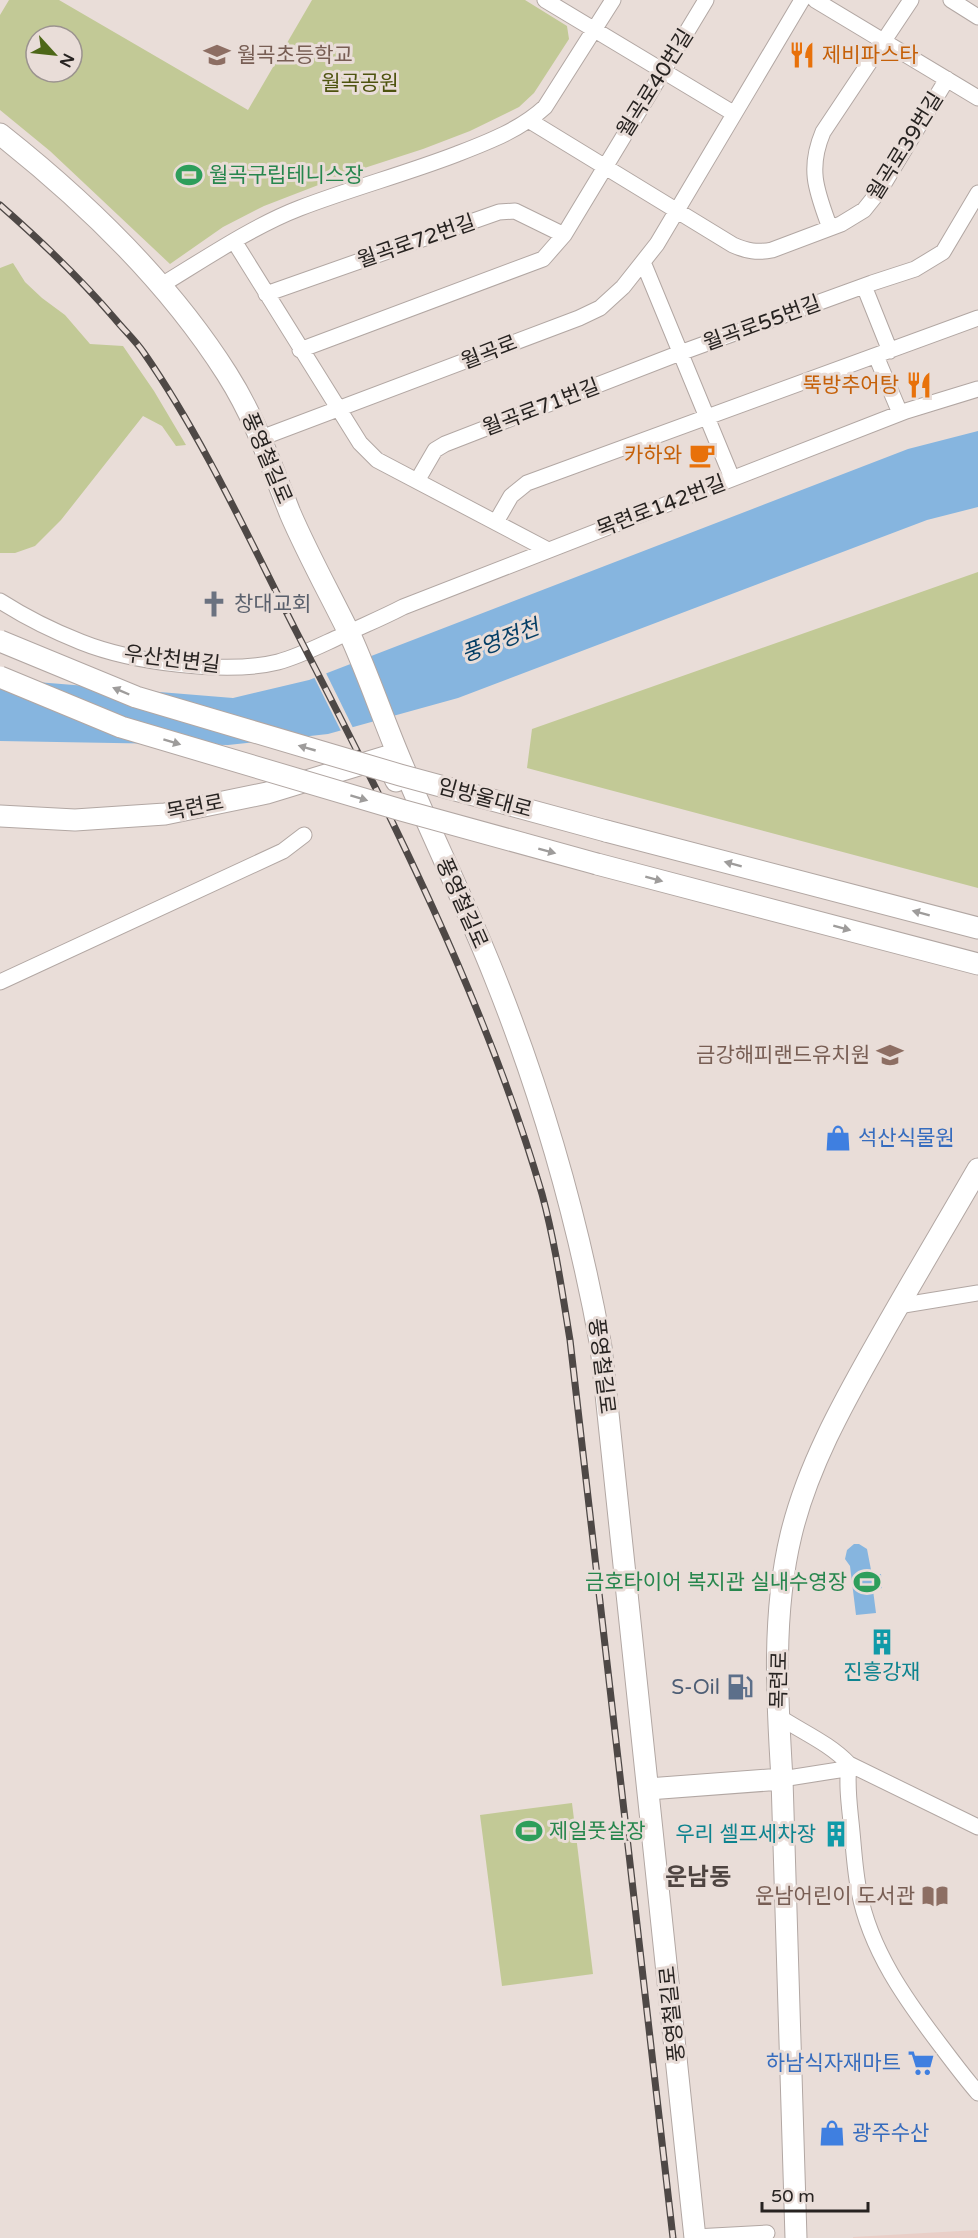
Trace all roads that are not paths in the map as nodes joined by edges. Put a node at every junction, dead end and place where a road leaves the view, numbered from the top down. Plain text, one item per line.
1 (545, 0) edge
2 (613, 0) edge
3 (706, 0) edge
4 (802, 0) edge
5 (815, 0) edge
6 (911, 0) edge
7 (951, 0) edge
8 (978, 17) edge
9 (594, 30) junction
10 (884, 41) junction
11 (663, 71) junction
12 (947, 79) junction
13 (978, 98) edge
14 (733, 113) junction
15 (530, 121) junction
16 (0, 134) edge
17 (604, 166) junction
18 (978, 193) edge
19 (675, 210) junction
20 (830, 228) junction
21 (564, 235) junction
22 (234, 241) junction
23 (643, 262) junction
24 (160, 286) junction
25 (864, 286) junction
26 (266, 294) junction
27 (978, 318) edge
28 (300, 350) junction
29 (680, 354) junction
30 (877, 355) junction
31 (978, 389) edge
32 (338, 409) junction
33 (900, 413) junction
34 (706, 417) junction
35 (261, 438) junction
36 (732, 478) junction
37 (417, 481) junction
38 (496, 522) junction
39 (548, 550) junction
40 (0, 601) edge
41 (350, 637) junction
42 (0, 641) edge
43 (0, 677) edge
44 (393, 759) junction
45 (0, 816) edge
46 (304, 835) dead end
47 (978, 928) edge
48 (978, 964) edge
49 (0, 982) edge
50 (978, 1169) edge
51 (978, 1293) edge
52 (898, 1306) junction
53 (778, 1716) junction
54 (849, 1764) junction
55 (782, 1779) junction
56 (648, 1789) junction
57 (978, 1827) edge
58 (976, 2085) edge
59 (767, 2233) dead end
60 (695, 2237) edge
61 (796, 2238) edge

1 - 9 street
2 - 9 street
3 - 11 street, 월곡로40번길
4 - 14 street, 월곡로
5 - 10 street, 월곡로39번길
6 - 10 street
7 - 8 street
9 - 11 street
9 - 15 street
10 - 12 street, 월곡로39번길
10 - 20 street
11 - 14 street
11 - 17 street, 월곡로40번길
12 - 13 street, 월곡로39번길
12 - 20 street, 월곡로39번길
14 - 19 street, 월곡로
15 - 17 street
15 - 22 street
16 - 24 main road, 풍영철길로
17 - 19 street
17 - 21 street
18 - 25 street, 월곡로55번길
19 - 20 street
19 - 23 street, 월곡로
21 - 26 street, 월곡로72번길
21 - 28 street
22 - 24 street
22 - 26 street
23 - 29 street, 월곡로55번길
23 - 32 street, 월곡로
24 - 35 main road, 풍영철길로
25 - 29 street, 월곡로55번길
25 - 30 street
26 - 28 street
27 - 30 street
28 - 32 street
29 - 34 street, 월곡로55번길
29 - 37 street, 월곡로71번길
30 - 33 street
30 - 34 street
31 - 33 street, 목련로142번길
32 - 35 street, 월곡로
32 - 37 street
33 - 36 street, 목련로142번길
34 - 36 street, 월곡로55번길
34 - 38 street
35 - 41 main road, 풍영철길로
36 - 39 street, 목련로142번길
37 - 38 street
38 - 39 street
39 - 41 street, 목련로142번길
40 - 41 street, 우산천변길
41 - 44 main road, 풍영철길로
47 -> 42 main road, 임방울대로, bridge
43 -> 48 main road, bridge
44 - 45 main road, 목련로
44 - 56 main road, 풍영철길로
46 - 49 street
50 - 52 main road, 목련로
51 - 52 street
52 - 53 main road, 목련로
53 - 54 street
53 - 55 main road, 목련로
54 - 55 street
54 - 57 street
54 - 58 street
55 - 56 main road
55 - 61 main road, 목련로
56 - 60 main road, 풍영철길로
59 - 60 street

